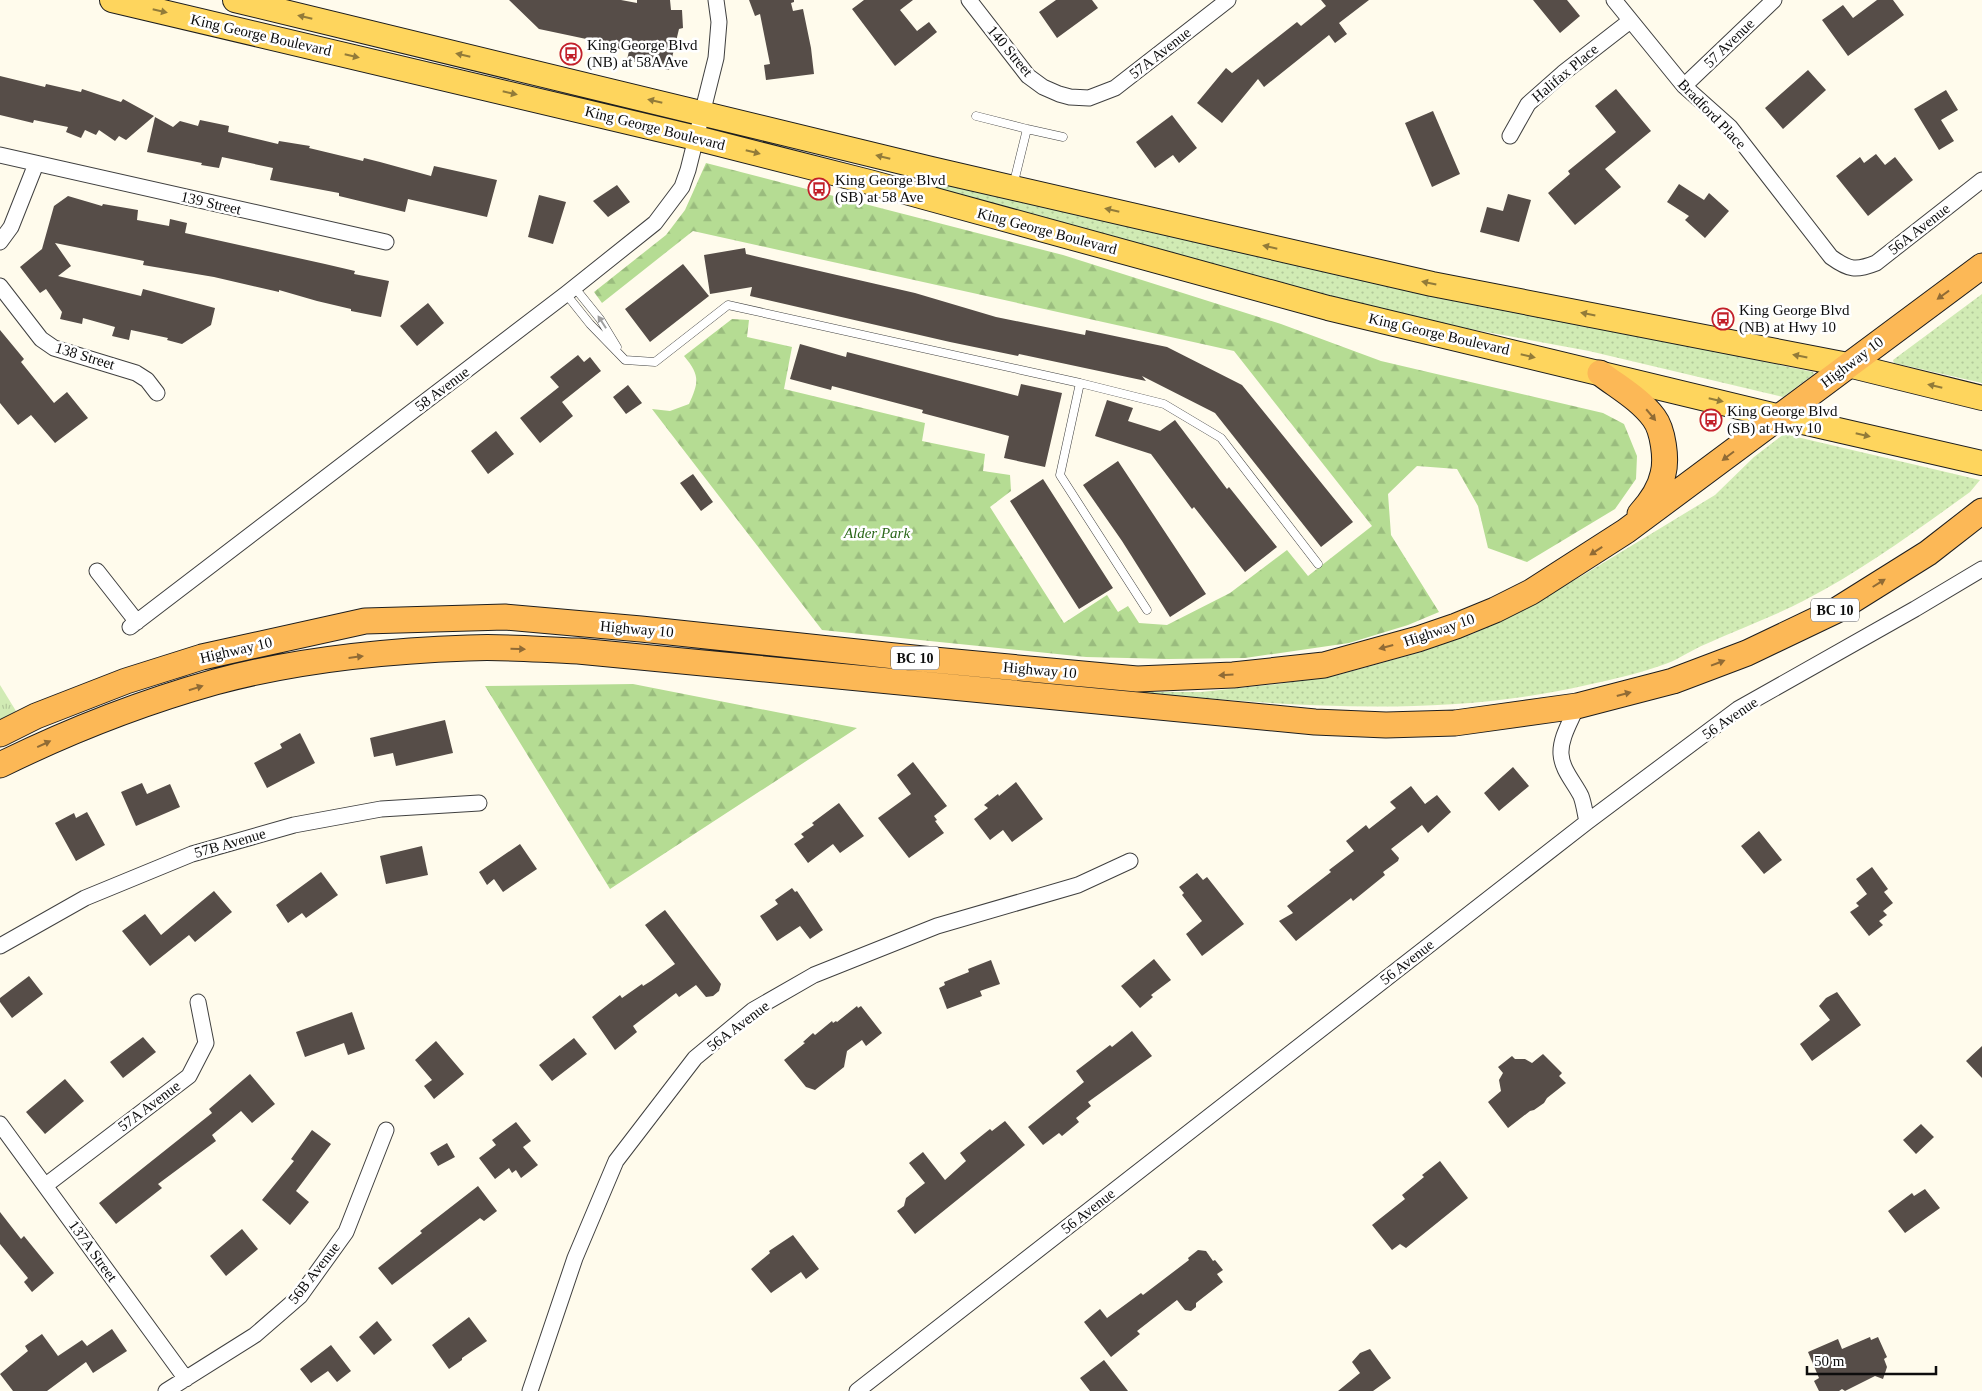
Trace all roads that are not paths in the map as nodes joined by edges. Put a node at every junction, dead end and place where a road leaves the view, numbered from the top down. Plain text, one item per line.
1 (112, 0) edge
2 (235, 0) edge
3 (716, 0) edge
4 (969, 0) edge
5 (1228, 0) edge
6 (1614, 0) edge
7 (1774, 0) edge
8 (1630, 21) junction
9 (1684, 86) junction
10 (1089, 98) joint
11 (702, 112) junction
12 (976, 116) dead end
13 (1027, 129) junction
14 (1510, 136) dead end
15 (1063, 137) dead end
16 (696, 138) junction
17 (0, 155) edge
18 (36, 164) junction
19 (1982, 180) edge
20 (1013, 188) junction
21 (0, 242) edge
22 (386, 242) dead end
23 (1982, 266) edge
24 (1852, 269) joint
25 (0, 286) edge
26 (570, 291) junction
27 (1848, 365) junction
28 (1600, 373) junction
29 (1080, 383) junction
30 (157, 393) dead end
31 (1982, 398) edge
32 (1781, 417) junction
33 (1982, 462) edge
34 (1982, 511) edge
35 (1626, 532) junction
36 (1318, 564) dead end
37 (1982, 569) edge
38 (97, 571) dead end
39 (1147, 610) dead end
40 (1577, 706) junction
41 (0, 734) edge
42 (0, 765) edge
43 (479, 803) dead end
44 (1587, 822) junction
45 (1130, 861) dead end
46 (0, 946) edge
47 (198, 1002) dead end
48 (0, 1124) edge
49 (386, 1130) dead end
50 (46, 1185) junction
51 (186, 1379) junction
52 (166, 1391) edge
53 (530, 1391) edge
54 (857, 1391) edge

1 -> 16 main road, King George Boulevard
11 -> 2 main road, King George Boulevard
3 - 11 street, 58 Avenue
4 - 10 street, 140 Street
5 - 10 street, 57A Avenue
6 - 8 street, Bradford Place
7 - 9 street, 57 Avenue
8 - 9 street, Bradford Place
8 - 14 street, Halifax Place
9 - 24 street, Bradford Place
11 - 16 street, 58 Avenue
20 -> 11 main road, King George Boulevard
12 - 13 lane
13 - 15 lane
13 - 20 lane
16 - 26 street, 58 Avenue
16 -> 28 main road, King George Boulevard
17 - 18 street
18 - 21 street
18 - 22 street, 139 Street
19 - 24 street, 56A Avenue
27 -> 20 main road, King George Boulevard
23 -> 27 highway, Highway 10 / BC 10
25 - 30 street, 138 Street
26 - 29 lane
26 - 38 street, 58 Avenue
31 -> 27 main road, King George Boulevard
27 - 32 highway, Highway 10 / BC 10
28 -> 32 main road, King George Boulevard
28 -> 35 highway
29 - 36 lane
29 - 39 lane
32 -> 33 main road, King George Boulevard
32 -> 35 highway, Highway 10 / BC 10
40 -> 34 highway, Highway 10 / BC 10
35 -> 41 highway, Highway 10 / BC 10
37 - 44 street, 56 Avenue
42 -> 40 highway, Highway 10 / BC 10
40 - 44 street
43 - 46 street, 57B Avenue
44 - 54 street, 56 Avenue
45 - 53 street, 56A Avenue
47 - 50 street, 57A Avenue
48 - 50 street, 137A Street
49 - 51 street, 56B Avenue
50 - 51 street, 137A Street
51 - 52 street, 56B Avenue

